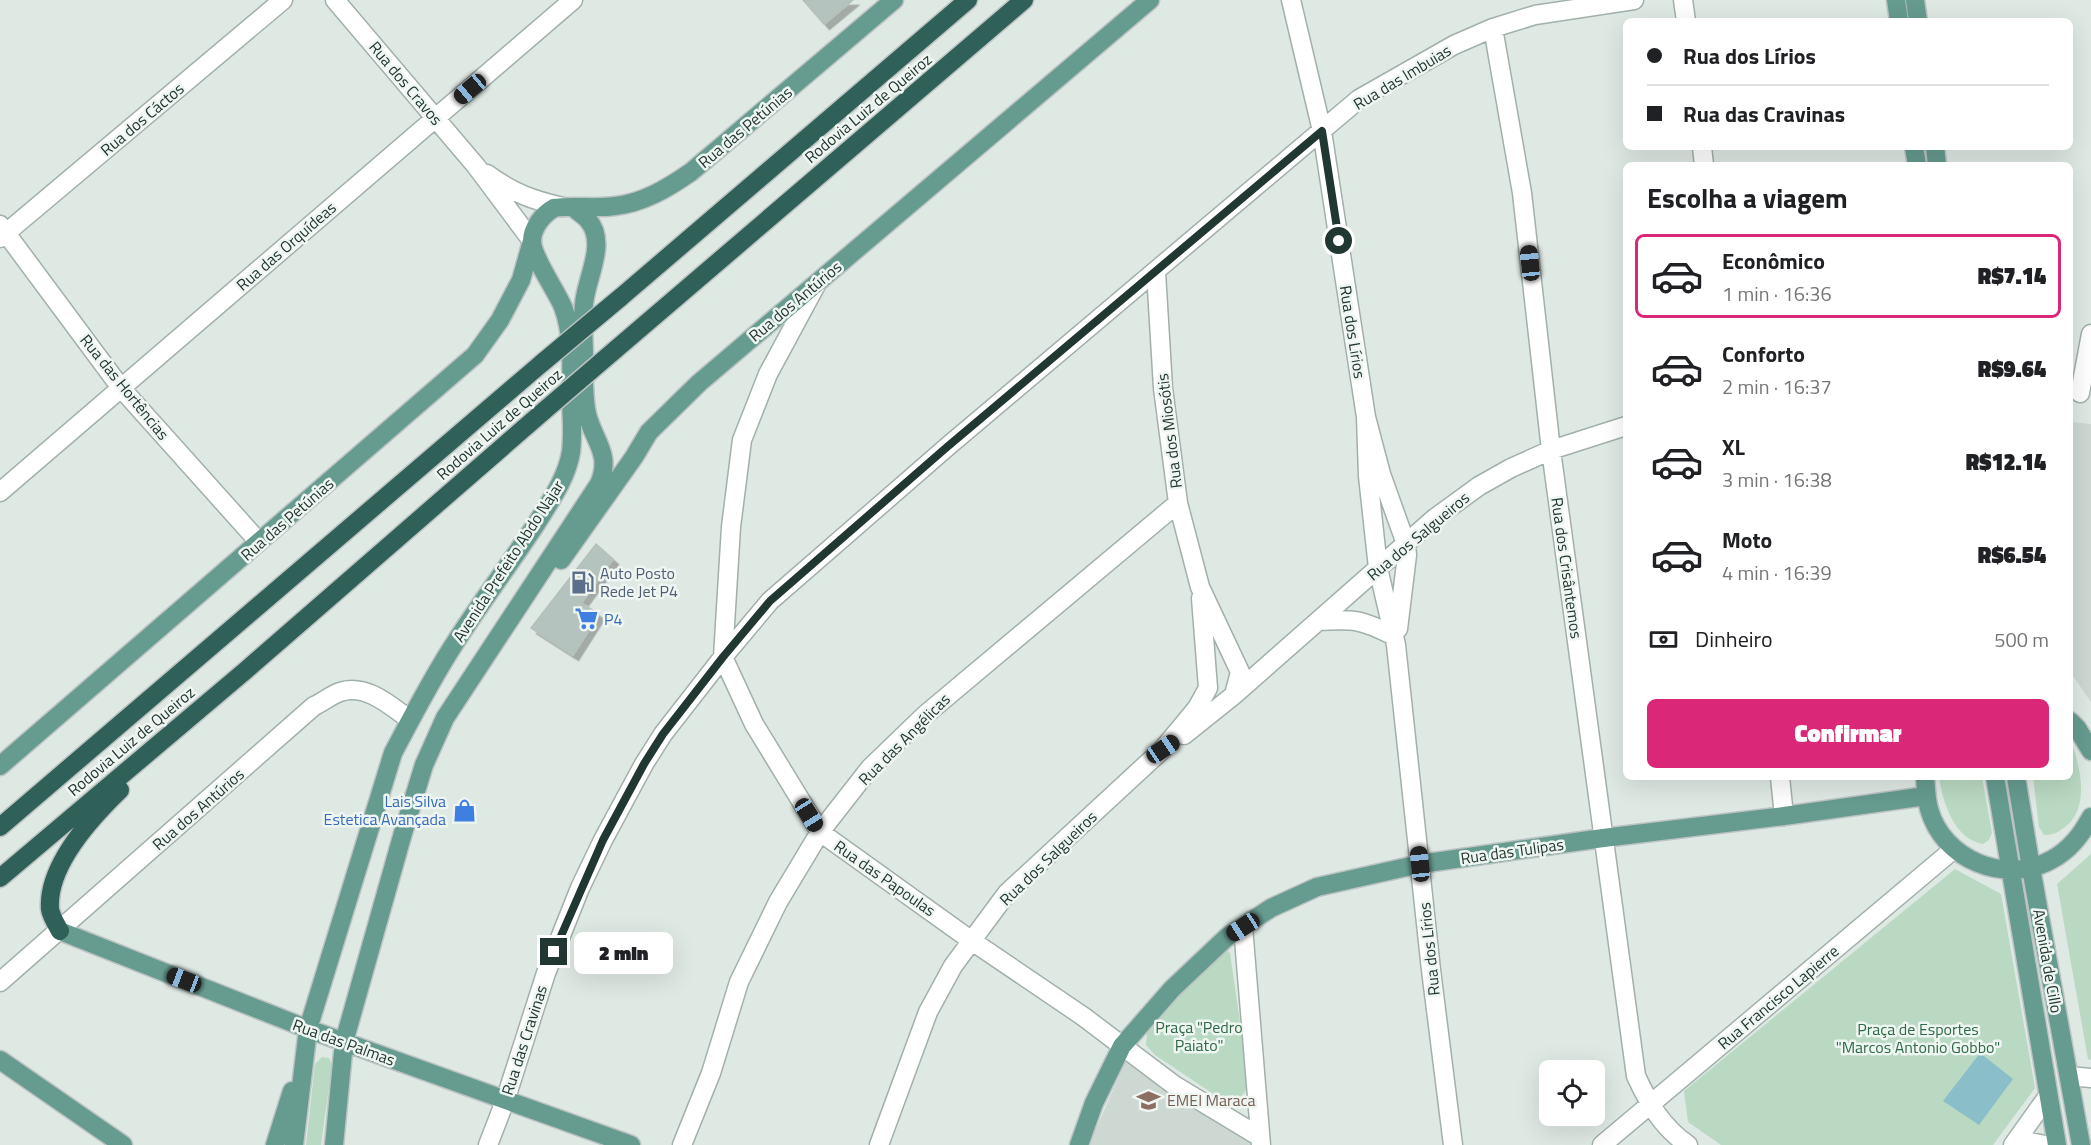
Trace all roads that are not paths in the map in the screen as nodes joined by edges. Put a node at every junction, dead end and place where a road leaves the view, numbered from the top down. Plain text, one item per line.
1 (283, 0) edge
2 (335, 0) edge
3 (573, 0) edge
4 (968, 0) edge
5 (1024, 0) edge
6 (1150, 0) edge
7 (1291, 0) edge
8 (1634, 0) edge
9 (1683, 0) edge
10 (1896, 0) edge
11 (1915, 0) edge
12 (887, 2) edge
13 (1686, 18) edge
14 (1899, 18) edge
15 (1918, 18) edge
16 (1493, 28) junction
17 (435, 118) junction
18 (1322, 131) junction
19 (476, 166) junction
20 (568, 207) junction
21 (2, 232) edge
22 (532, 241) junction
23 (1156, 272) junction
24 (816, 284) junction
25 (2091, 334) edge
26 (121, 388) junction
27 (2080, 393) edge
28 (1366, 417) junction
29 (1623, 427) edge
30 (1551, 450) junction
31 (571, 453) junction
32 (618, 479) junction
33 (0, 492) edge
34 (591, 496) junction
35 (1178, 503) junction
36 (259, 542) junction
37 (1406, 544) junction
38 (1378, 568) junction
39 (1200, 587) junction
40 (1318, 621) junction
41 (1395, 640) junction
42 (490, 648) junction
43 (723, 657) junction
44 (245, 671) junction
45 (1208, 688) junction
46 (1234, 695) junction
47 (410, 720) junction
48 (2073, 724) edge
49 (1163, 749) junction
50 (2091, 751) edge
51 (0, 766) edge
52 (1780, 780) edge
53 (1925, 780) edge
54 (1995, 780) edge
55 (2016, 780) edge
56 (1926, 796) junction
57 (1784, 816) junction
58 (2091, 817) edge
59 (0, 827) edge
60 (820, 832) junction
61 (1603, 838) junction
62 (1954, 849) junction
63 (1420, 864) junction
64 (2031, 868) junction
65 (2010, 870) junction
66 (0, 878) edge
67 (1243, 927) junction
68 (60, 931) junction
69 (972, 941) junction
70 (0, 982) edge
71 (307, 1038) junction
72 (345, 1042) junction
73 (1122, 1046) junction
74 (0, 1060) edge
75 (2069, 1076) junction
76 (2091, 1078) edge
77 (2048, 1096) junction
78 (505, 1101) junction
79 (1650, 1105) junction
80 (1260, 1141) edge
81 (120, 1144) edge
82 (275, 1145) edge
83 (294, 1145) edge
84 (334, 1145) edge
85 (488, 1145) edge
86 (631, 1145) edge
87 (682, 1145) edge
88 (879, 1145) edge
89 (1079, 1145) edge
90 (1453, 1145) edge
91 (1602, 1145) edge
92 (1688, 1145) edge
93 (2013, 1145) edge
94 (2045, 1145) edge
95 (2057, 1145) edge
96 (2081, 1145) edge

1 - 21 street, Rua dos Cáctos
2 - 17 street, Rua dos Cravos
3 - 17 street, Rua das Orquídeas
4 - 59 highway, Rodovia Luiz de Queiroz, bridge
5 - 44 highway, Rodovia Luiz de Queiroz, bridge
6 - 24 main road, Rua dos Antúrios
7 - 18 street, Rua dos Lírios
8 - 16 street, Rua das Imbuias
9 - 13 street
10 - 14 main road
11 - 15 main road
12 - 20 main road, Rua das Petúnias
16 - 18 street, Rua das Imbuias
16 - 30 street, Rua dos Crisântemos
17 - 19 street, Rua dos Cravos
17 - 26 street, Rua das Orquídeas
18 - 23 street, Rua das Imbuias
18 - 28 street, Rua dos Lírios
19 - 20 street, Rua dos Cravos
19 - 22 street, Rua dos Cravos
20 - 22 main road
20 - 34 main road, Avenida Prefeito Abdo Najar
21 - 26 street, Rua das Hortências
22 - 31 main road, Avenida Prefeito Abdo Najar
22 - 36 main road, Rua das Petúnias
23 - 35 street, Rua dos Miosótis
23 - 43 street, Rua das Imbuias
24 - 32 main road, Rua dos Antúrios
24 - 43 street, Rua das Papoulas
25 - 27 street
26 - 33 street, Rua das Orquídeas
26 - 36 street, Rua das Hortências
28 - 37 street, Rua dos Lírios
28 - 38 street, Rua dos Lírios
29 - 30 street, Rua dos Salgueiros
30 - 37 street, Rua dos Salgueiros
30 - 61 street, Rua dos Crisântemos
31 - 34 main road
31 - 47 main road, Avenida Prefeito Abdo Najar
32 - 34 main road
32 - 42 main road, Rua dos Antúrios
34 - 42 main road, Avenida Prefeito Abdo Najar
35 - 39 street, Rua dos Miosótis
35 - 60 street, Rua das Angélicas
36 - 51 main road, Rua das Petúnias
37 - 38 street, Rua dos Salgueiros
37 - 41 street, Rua dos Lírios
38 - 40 street, Rua dos Salgueiros
38 - 41 street, Rua dos Lírios
39 - 45 street, Rua dos Miosótis
39 - 46 street, Rua dos Miosótis
40 - 41 street
40 - 46 street, Rua dos Salgueiros
41 - 63 street, Rua dos Lírios
42 - 72 main road, Avenida Prefeito Abdo Najar
43 - 60 street, Rua das Papoulas
43 - 78 street, Rua das Cravinas
44 - 66 highway, Rodovia Luiz de Queiroz
44 - 68 highway
45 - 46 street
45 - 49 street, Rua dos Salgueiros
46 - 49 street, Rua dos Salgueiros
47 - 68 street, Rua dos Antúrios
47 - 71 main road, Avenida Prefeito Abdo Najar
48 - 50 main road
49 - 69 street, Rua dos Salgueiros
52 - 57 street
53 - 56 main road
54 - 65 main road, Avenida de Cillo
55 - 64 main road, Avenida de Cillo
56 - 57 main road, Rua das Tulipas
56 - 62 main road
57 - 61 main road, Rua das Tulipas
58 - 64 main road
60 - 69 street, Rua das Papoulas
60 - 87 street, Rua das Angélicas
61 - 63 main road, Rua das Tulipas
61 - 79 street, Rua dos Crisântemos
62 - 65 main road
62 - 79 street, Rua Francisco Lapierre
63 - 67 main road, Rua das Tulipas
63 - 90 street, Rua dos Lírios
64 - 65 main road
64 - 75 main road, Avenida de Cillo
65 - 77 main road, Avenida de Cillo
67 - 73 main road, Rua das Tulipas
67 - 80 street
68 - 70 street, Rua dos Antúrios
68 - 71 main road, Rua das Palmas
69 - 73 street, Rua das Papoulas
69 - 88 street, Rua dos Salgueiros
71 - 72 main road, Rua das Palmas
71 - 82 main road
71 - 83 main road, Avenida Prefeito Abdo Najar
72 - 78 main road, Rua das Palmas
72 - 84 main road, Avenida Prefeito Abdo Najar
73 - 80 street, Rua das Papoulas
73 - 89 main road, Rua das Tulipas
74 - 81 main road
75 - 76 street
75 - 96 main road, Avenida de Cillo
77 - 93 street
77 - 95 main road, Avenida de Cillo
78 - 85 street, Rua das Cravinas
78 - 86 main road, Rua das Palmas
79 - 91 street, Rua Francisco Lapierre
79 - 92 street, Rua dos Crisântemos
93 - 94 street

